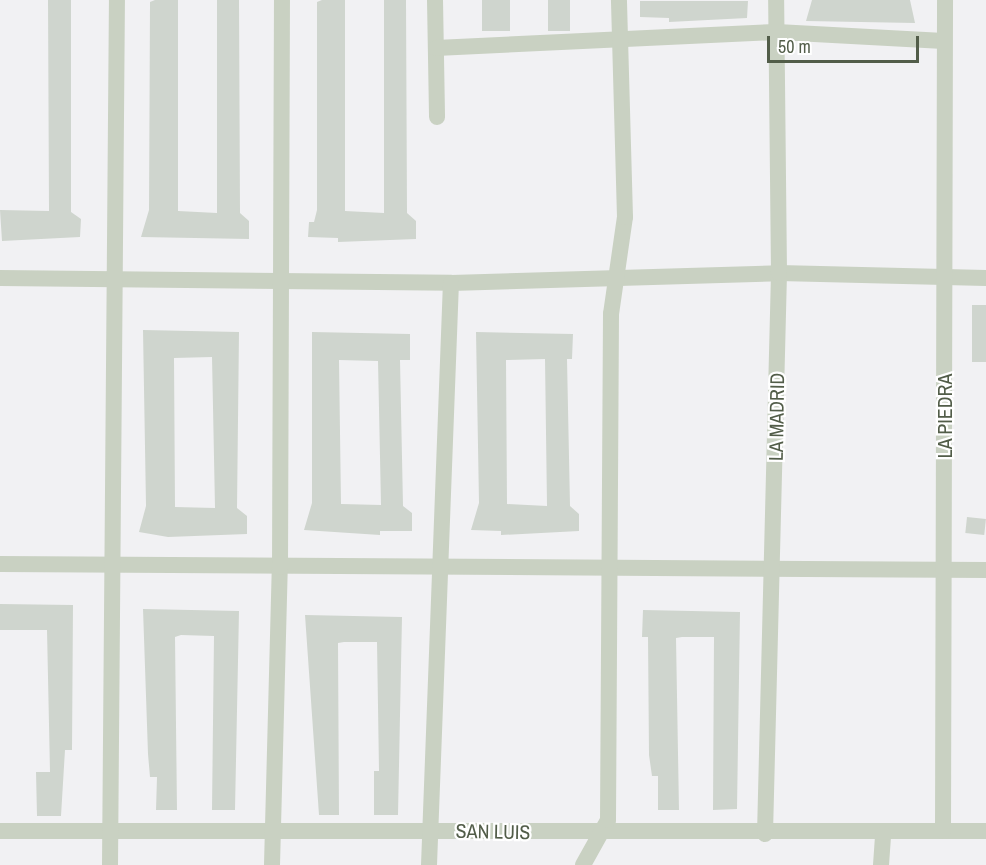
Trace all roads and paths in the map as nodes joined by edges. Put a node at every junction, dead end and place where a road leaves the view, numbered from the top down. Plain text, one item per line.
1 (117, 0) edge
2 (282, 0) edge
3 (435, 0) edge
4 (619, 0) edge
5 (776, 0) edge
6 (945, 0) edge
7 (777, 32) junction
8 (944, 41) junction
9 (619, 44) junction
10 (436, 48) junction
11 (437, 117) dead end
12 (778, 273) junction
13 (944, 277) junction
14 (0, 278) edge
15 (616, 278) junction
16 (986, 278) edge
17 (279, 280) junction
18 (111, 282) junction
19 (451, 283) junction
20 (0, 564) edge
21 (113, 564) junction
22 (280, 567) junction
23 (442, 567) junction
24 (610, 569) junction
25 (986, 570) edge
26 (773, 572) junction
27 (944, 572) junction
28 (0, 831) edge
29 (276, 831) junction
30 (433, 831) junction
31 (943, 831) junction
32 (986, 831) edge
33 (109, 833) junction
34 (603, 833) junction
35 (765, 834) junction
36 (883, 834) junction
37 (110, 865) edge
38 (272, 865) edge
39 (429, 865) edge
40 (584, 865) edge
41 (881, 865) edge

1 - 18 street
2 - 17 street
3 - 10 street
4 - 9 street
5 - 7 street, LA MADRID
6 - 8 street, LA PIEDRA
7 - 8 street
7 - 9 street
7 - 12 street, LA MADRID
8 - 13 street, LA PIEDRA
9 - 10 street
9 - 15 street
10 - 11 street
12 - 13 street
12 - 15 street
12 - 26 street, LA MADRID
13 - 16 street
13 - 27 street, LA PIEDRA
14 - 18 street
15 - 19 street
15 - 24 street
17 - 18 street
17 - 19 street
17 - 22 street
18 - 21 street
19 - 23 street
20 - 21 street
21 - 22 street
21 - 33 street
22 - 23 street
22 - 29 street
23 - 24 street
23 - 30 street
24 - 26 street
24 - 34 street
25 - 27 street
26 - 27 street
26 - 35 street, LA MADRID
27 - 31 street, LA PIEDRA
28 - 33 street, SAN LUIS
29 - 30 street, SAN LUIS
29 - 33 street, SAN LUIS
29 - 38 street
30 - 34 street, SAN LUIS
30 - 39 street
31 - 32 street, SAN LUIS
31 - 36 street, SAN LUIS
33 - 37 street
34 - 35 street, SAN LUIS
34 - 40 street
35 - 36 street, SAN LUIS
36 - 41 street

